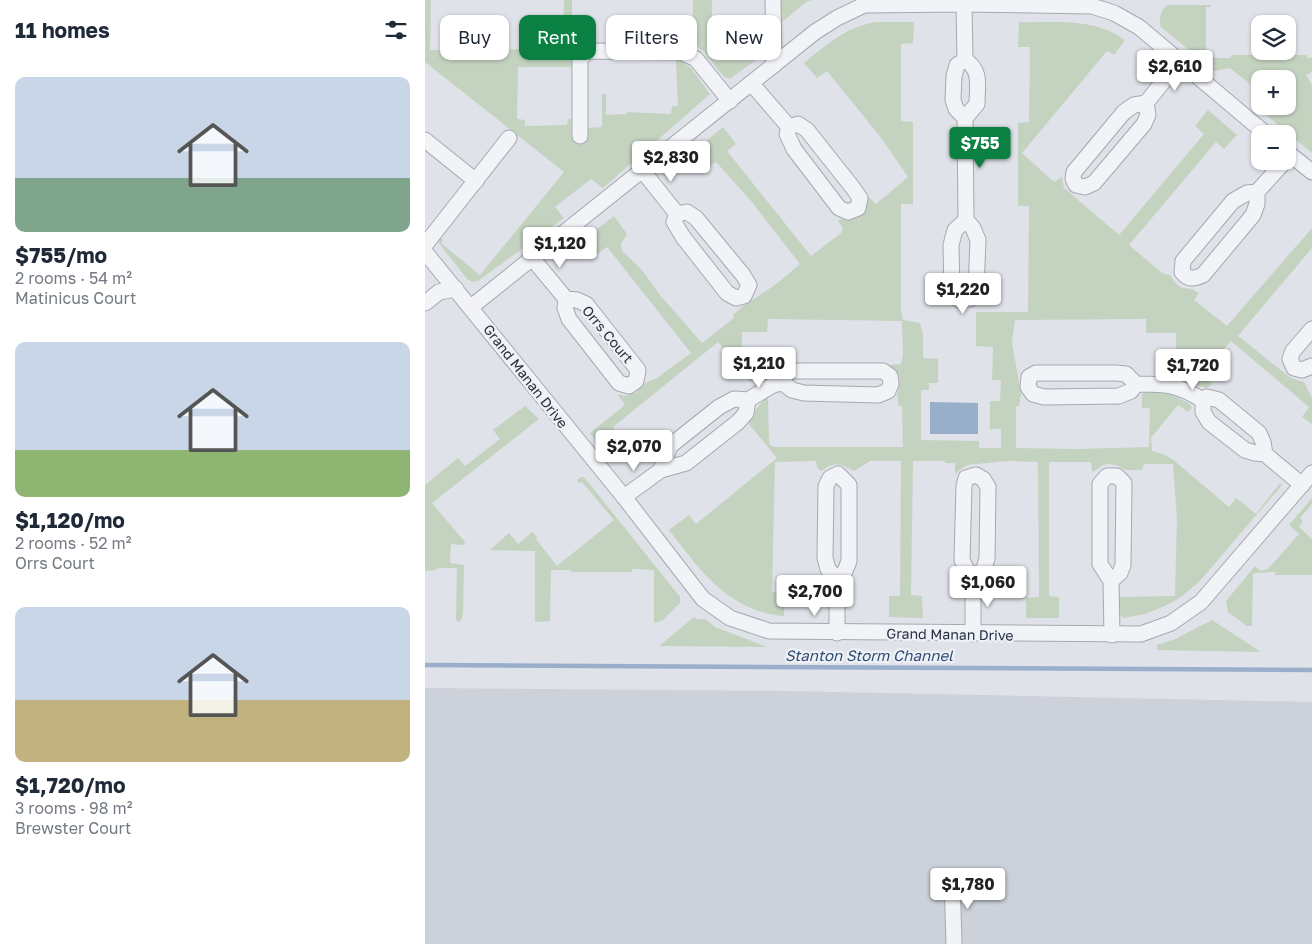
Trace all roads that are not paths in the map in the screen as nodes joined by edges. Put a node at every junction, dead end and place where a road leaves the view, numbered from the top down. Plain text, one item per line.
1 (773, 0) edge
2 (964, 1) edge
3 (965, 60) junction
4 (1179, 62) junction
5 (773, 65) junction
6 (751, 83) junction
7 (730, 101) junction
8 (1146, 103) junction
9 (965, 118) junction
10 (1255, 125) edge
11 (789, 127) junction
12 (580, 136) dead end
13 (509, 138) dead end
14 (425, 140) edge
15 (1296, 161) edge
16 (642, 170) junction
17 (1276, 170) edge
18 (1312, 172) edge
19 (476, 181) junction
20 (1257, 192) junction
21 (677, 214) junction
22 (966, 220) dead end
23 (425, 245) edge
24 (425, 252) edge
25 (532, 258) junction
26 (456, 289) junction
27 (566, 299) junction
28 (425, 303) edge
29 (471, 307) junction
30 (1312, 329) edge
31 (1312, 366) edge
32 (783, 383) junction
33 (1136, 384) junction
34 (748, 400) junction
35 (1204, 401) junction
36 (1265, 454) junction
37 (661, 470) junction
38 (1312, 473) edge
39 (1302, 485) junction
40 (624, 498) junction
41 (837, 580) junction
42 (1111, 581) junction
43 (973, 582) junction
44 (837, 633) junction
45 (973, 634) junction
46 (1112, 635) junction
47 (952, 877) dead end
48 (954, 944) edge

1 - 5 street
2 - 3 street
2 - 4 street
2 - 5 street
3 - 9 street
3 - 9 street
4 - 8 street
4 - 10 street
5 - 6 street
6 - 7 street
6 - 11 street
7 - 12 street
7 - 16 street
8 - 8 street
9 - 22 street
11 - 11 street
13 - 19 street
14 - 19 street
15 - 18 street
16 - 21 street
16 - 25 street
17 - 20 street
19 - 23 street
20 - 20 street
21 - 21 street
24 - 26 street, Grand Manan Drive
25 - 27 street, Orrs Court
25 - 29 street
26 - 28 street
26 - 29 street, Grand Manan Drive
27 - 27 street, Orrs Court
29 - 40 street, Grand Manan Drive
30 - 31 street
32 - 32 street
32 - 34 street
33 - 33 street
33 - 35 street
34 - 37 street
34 - 37 street
35 - 36 street
35 - 36 street
36 - 39 street
37 - 40 street
38 - 39 street, Grand Manan Drive
39 - 46 street, Grand Manan Drive
40 - 44 street, Grand Manan Drive
41 - 41 street
41 - 44 street
42 - 42 street
42 - 46 street
43 - 43 street
43 - 45 street
44 - 45 street, Grand Manan Drive
45 - 46 street, Grand Manan Drive
47 - 48 street

